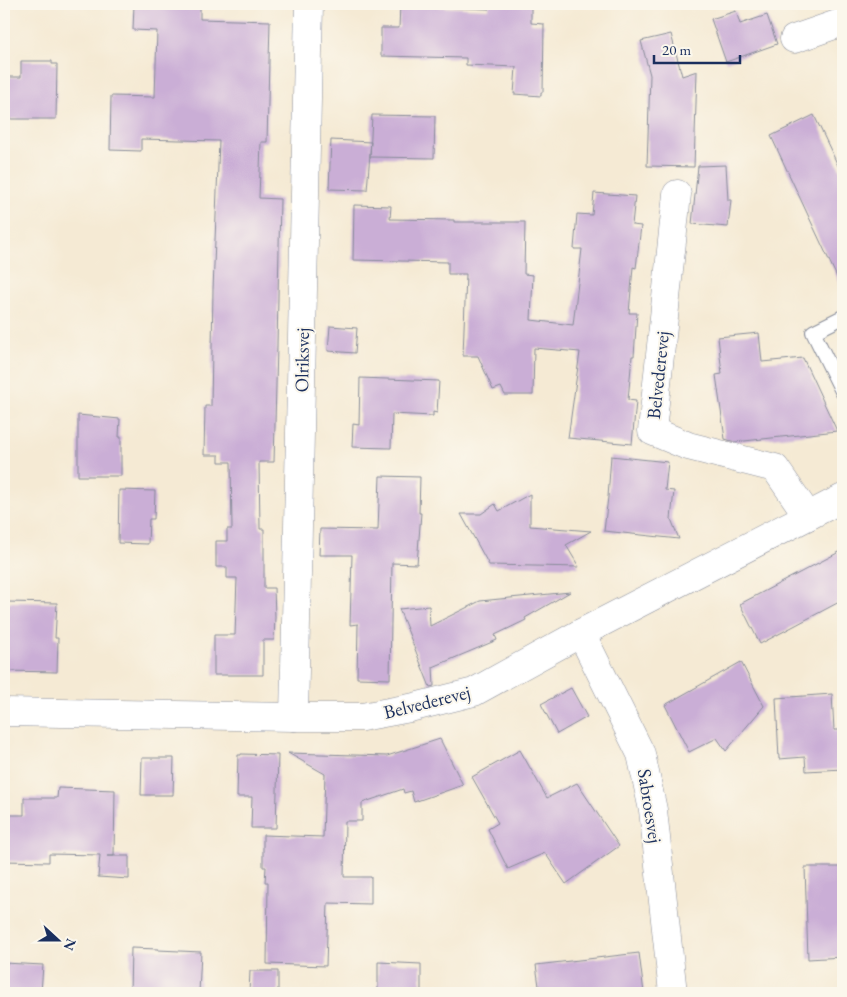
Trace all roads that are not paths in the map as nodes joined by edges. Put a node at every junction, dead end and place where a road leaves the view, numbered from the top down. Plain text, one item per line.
1 (309, 4) edge
2 (843, 22) edge
3 (794, 39) dead end
4 (677, 194) dead end
5 (843, 317) edge
6 (843, 394) edge
7 (843, 498) edge
8 (808, 516) junction
9 (581, 633) junction
10 (4, 712) edge
11 (294, 717) junction
12 (673, 993) edge

1 - 11 street, Olriksvej
2 - 3 street
4 - 8 street, Belvederevej
5 - 6 lane
7 - 8 street, Belvederevej
8 - 9 street, Belvederevej
9 - 11 street, Belvederevej
9 - 12 street, Sabroesvej
10 - 11 street, Belvederevej

